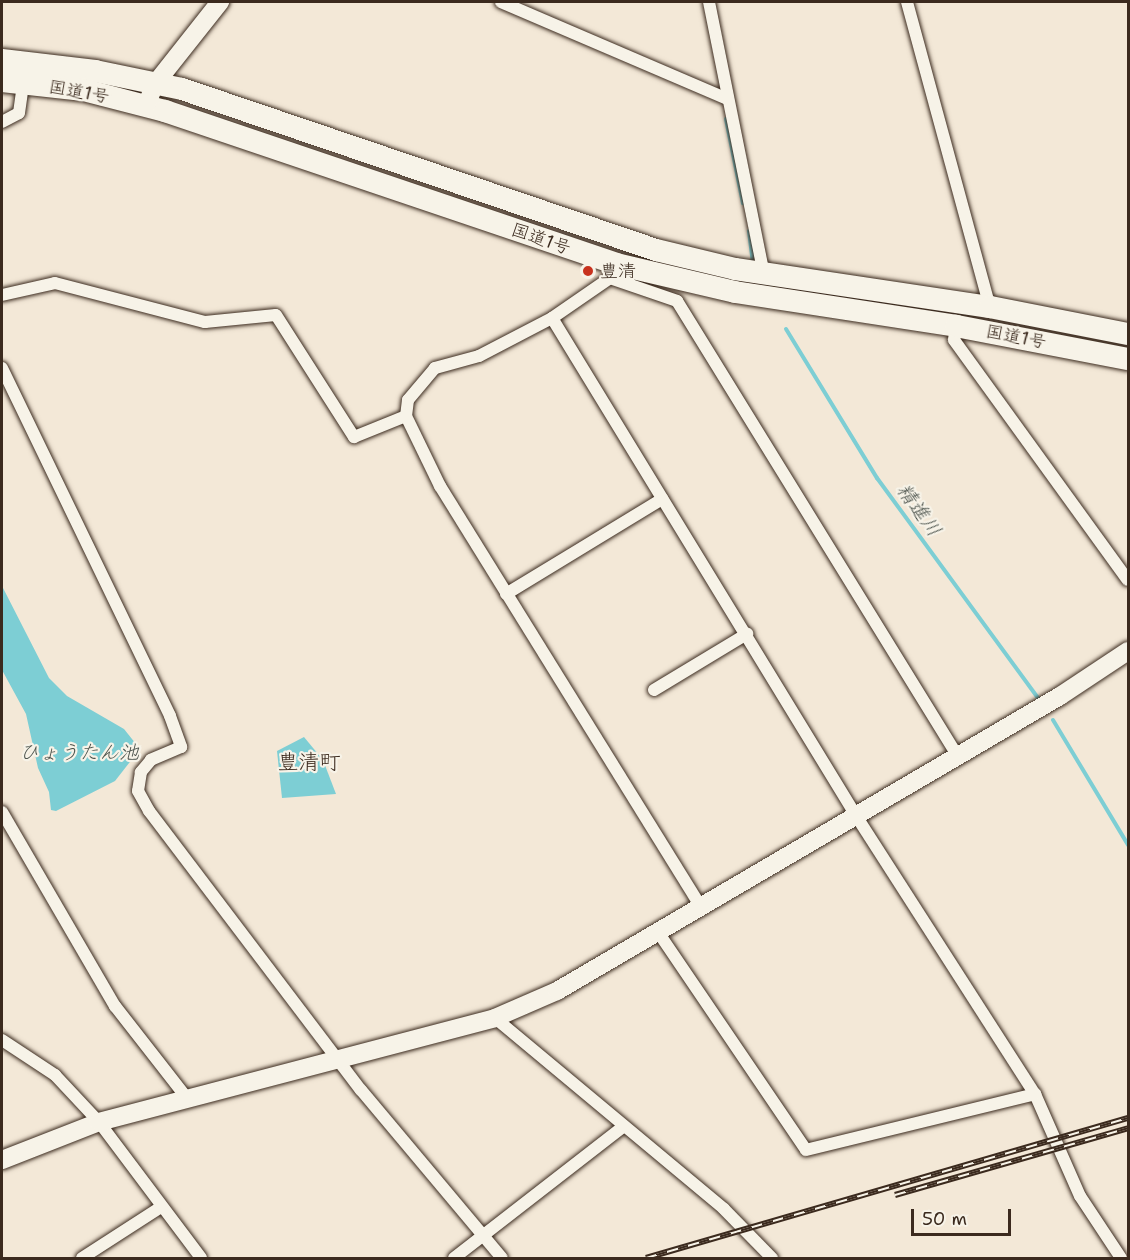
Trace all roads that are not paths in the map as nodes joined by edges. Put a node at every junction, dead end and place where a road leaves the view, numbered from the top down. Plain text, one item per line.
1 (220, 2) edge
2 (501, 2) edge
3 (709, 2) edge
4 (907, 2) edge
5 (2, 60) edge
6 (12, 82) edge
7 (155, 84) junction
8 (728, 99) junction
9 (146, 106) junction
10 (2, 122) edge
11 (613, 271) junction
12 (763, 271) junction
13 (2, 295) edge
14 (990, 307) junction
15 (552, 318) junction
16 (956, 326) junction
17 (1128, 334) edge
18 (1128, 359) edge
19 (2, 368) edge
20 (7, 395) edge
21 (406, 416) junction
22 (662, 499) junction
23 (1128, 580) edge
24 (506, 594) junction
25 (747, 634) junction
26 (1128, 651) edge
27 (654, 690) dead end
28 (957, 755) junction
29 (2, 812) edge
30 (855, 814) junction
31 (702, 908) junction
32 (658, 932) junction
33 (495, 1018) junction
34 (2, 1040) edge
35 (338, 1058) junction
36 (1035, 1094) junction
37 (187, 1098) junction
38 (99, 1122) junction
39 (623, 1127) junction
40 (2, 1160) edge
41 (160, 1207) junction
42 (485, 1236) junction
43 (82, 1258) edge
44 (201, 1258) edge
45 (454, 1258) edge
46 (502, 1258) edge
47 (772, 1258) edge
48 (1121, 1258) edge

1 - 7 street
2 - 8 street
3 - 8 street
4 - 14 street
5 - 7 highway, 国道1号
6 - 9 highway, 国道1号
6 - 10 street
7 - 9 street
7 - 12 highway, 国道1号
8 - 12 street
9 - 11 highway, 国道1号
11 - 15 street
11 - 16 highway, 国道1号
11 - 28 street
12 - 14 highway, 国道1号
13 - 21 street
14 - 17 highway, 国道1号
15 - 21 street
15 - 22 street
16 - 18 highway, 国道1号
16 - 23 street
19 - 20 street
20 - 35 street
21 - 24 street
22 - 24 street
22 - 25 street
24 - 31 street
25 - 27 street
25 - 30 street
26 - 28 street
28 - 30 street
29 - 37 street
30 - 31 street
30 - 36 street
31 - 32 street
32 - 33 street
32 - 36 street
33 - 35 street
33 - 39 street
34 - 38 street
35 - 37 street
35 - 42 street
36 - 48 street
37 - 38 street
38 - 40 street
38 - 41 street
39 - 42 street
39 - 47 street
41 - 43 street
41 - 44 street
42 - 45 street
42 - 46 street

